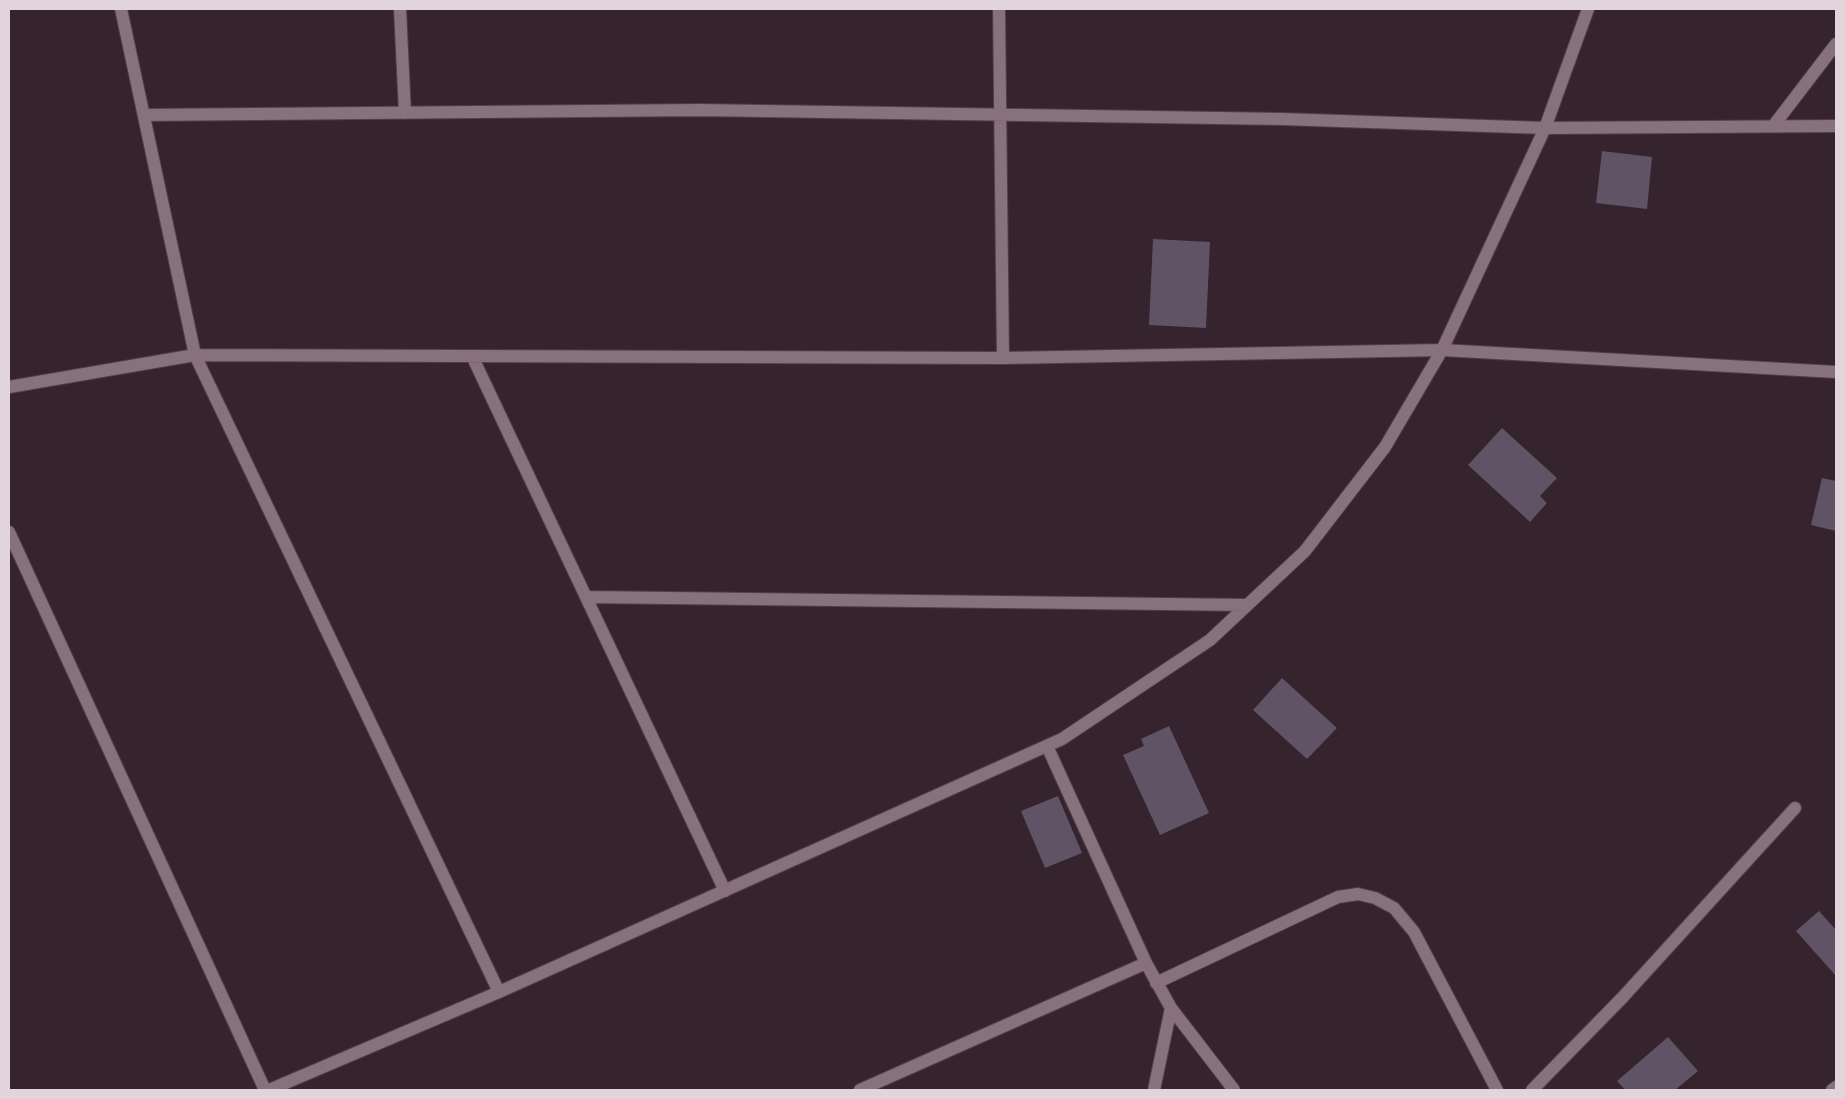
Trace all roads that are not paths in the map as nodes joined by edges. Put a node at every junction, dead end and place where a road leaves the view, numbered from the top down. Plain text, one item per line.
1 (121, 9) edge
2 (400, 9) edge
3 (999, 9) edge
4 (1588, 9) edge
5 (1836, 44) edge
6 (405, 113) junction
7 (144, 115) junction
8 (1000, 115) junction
9 (1774, 125) junction
10 (1836, 126) edge
11 (1545, 128) junction
12 (1442, 350) junction
13 (194, 355) junction
14 (472, 356) junction
15 (1004, 358) junction
16 (1836, 372) edge
17 (9, 387) edge
18 (9, 532) edge
19 (586, 597) junction
20 (1248, 606) junction
21 (1047, 746) junction
22 (1795, 808) dead end
23 (725, 891) junction
24 (1146, 963) junction
25 (1156, 983) junction
26 (499, 992) junction
27 (1171, 1008) junction
28 (1836, 1087) edge
29 (265, 1090) edge
30 (269, 1090) edge
31 (860, 1090) edge
32 (1154, 1090) edge
33 (1234, 1090) edge
34 (1497, 1090) edge
35 (1532, 1090) edge
36 (1832, 1090) edge

1 - 7 street
2 - 6 street
3 - 8 street
4 - 11 street
5 - 9 street
6 - 7 street
6 - 8 street
7 - 13 street
8 - 11 street
8 - 15 street
9 - 10 street
9 - 11 street
11 - 12 street
12 - 15 street
12 - 16 street
12 - 20 street
13 - 14 street
13 - 17 street
13 - 26 street
14 - 15 street
14 - 19 street
18 - 29 street
19 - 20 street
19 - 23 street
20 - 21 street
21 - 23 street
21 - 24 street
22 - 35 street
23 - 26 street
24 - 25 street
24 - 31 street
25 - 27 street
25 - 34 street
26 - 30 street
27 - 32 street
27 - 33 street
28 - 36 street

